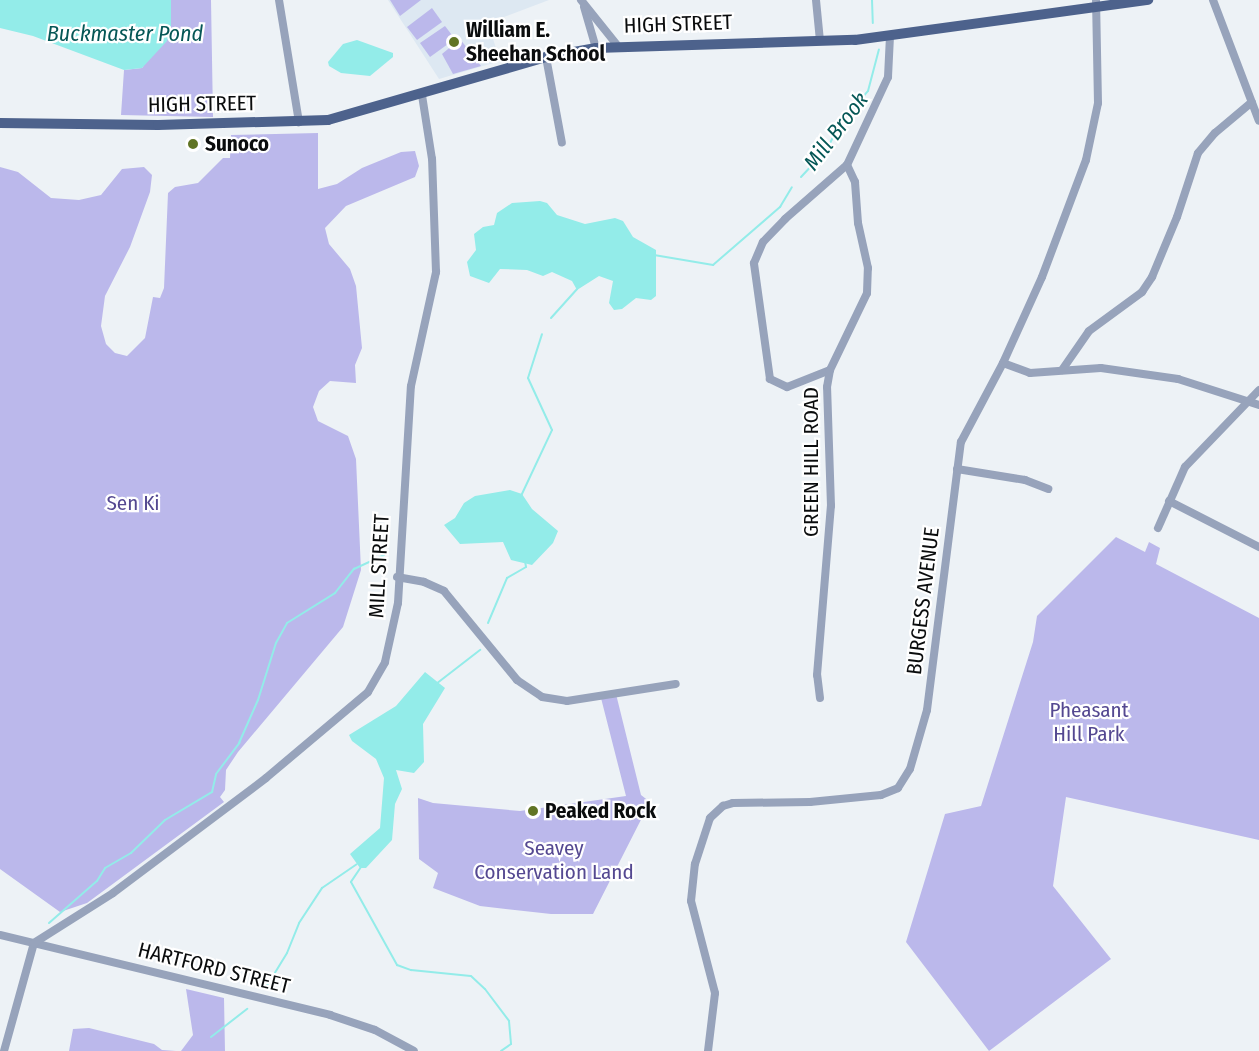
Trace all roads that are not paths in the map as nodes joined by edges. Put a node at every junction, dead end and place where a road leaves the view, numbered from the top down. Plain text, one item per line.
1 (279, 0) edge
2 (581, 0) edge
3 (816, 0) edge
4 (1148, 0) edge
5 (1213, 0) edge
6 (1096, 3) edge
7 (890, 36) junction
8 (820, 41) junction
9 (616, 45) junction
10 (596, 48) junction
11 (546, 57) junction
12 (422, 95) junction
13 (1252, 102) junction
14 (1259, 121) edge
15 (299, 122) junction
16 (0, 123) edge
17 (562, 143) dead end
18 (847, 165) junction
19 (1003, 363) junction
20 (830, 370) junction
21 (1062, 370) junction
22 (1259, 390) edge
23 (1249, 402) junction
24 (1259, 405) edge
25 (957, 469) junction
26 (1048, 489) dead end
27 (1169, 501) junction
28 (1158, 528) dead end
29 (1259, 547) edge
30 (397, 577) junction
31 (676, 684) dead end
32 (820, 698) dead end
33 (0, 935) edge
34 (34, 943) junction
35 (4, 1051) edge
36 (414, 1051) edge
37 (708, 1051) edge

1 - 15 street
2 - 9 street
2 - 10 street
3 - 8 street
4 - 6 main road, HIGH STREET
5 - 13 street
6 - 7 main road, HIGH STREET
6 - 19 street, BURGESS AVENUE
7 - 8 main road, HIGH STREET
7 - 18 street
8 - 9 main road, HIGH STREET
9 - 10 main road, HIGH STREET
10 - 11 main road, HIGH STREET
11 - 12 main road, HIGH STREET
11 - 17 street
12 - 15 main road, HIGH STREET
12 - 30 street, MILL STREET
13 - 14 street
13 - 21 street
15 - 16 main road, HIGH STREET
18 - 20 street, GREEN HILL ROAD
18 - 20 street
19 - 21 street
19 - 25 street, BURGESS AVENUE
20 - 32 street, GREEN HILL ROAD
21 - 23 street
22 - 23 street
23 - 24 street
23 - 27 street
25 - 26 street
25 - 37 street, BURGESS AVENUE
27 - 28 street
27 - 29 street
30 - 31 street
30 - 34 street, MILL STREET
33 - 34 street, HARTFORD STREET
34 - 35 street
34 - 36 street, HARTFORD STREET

